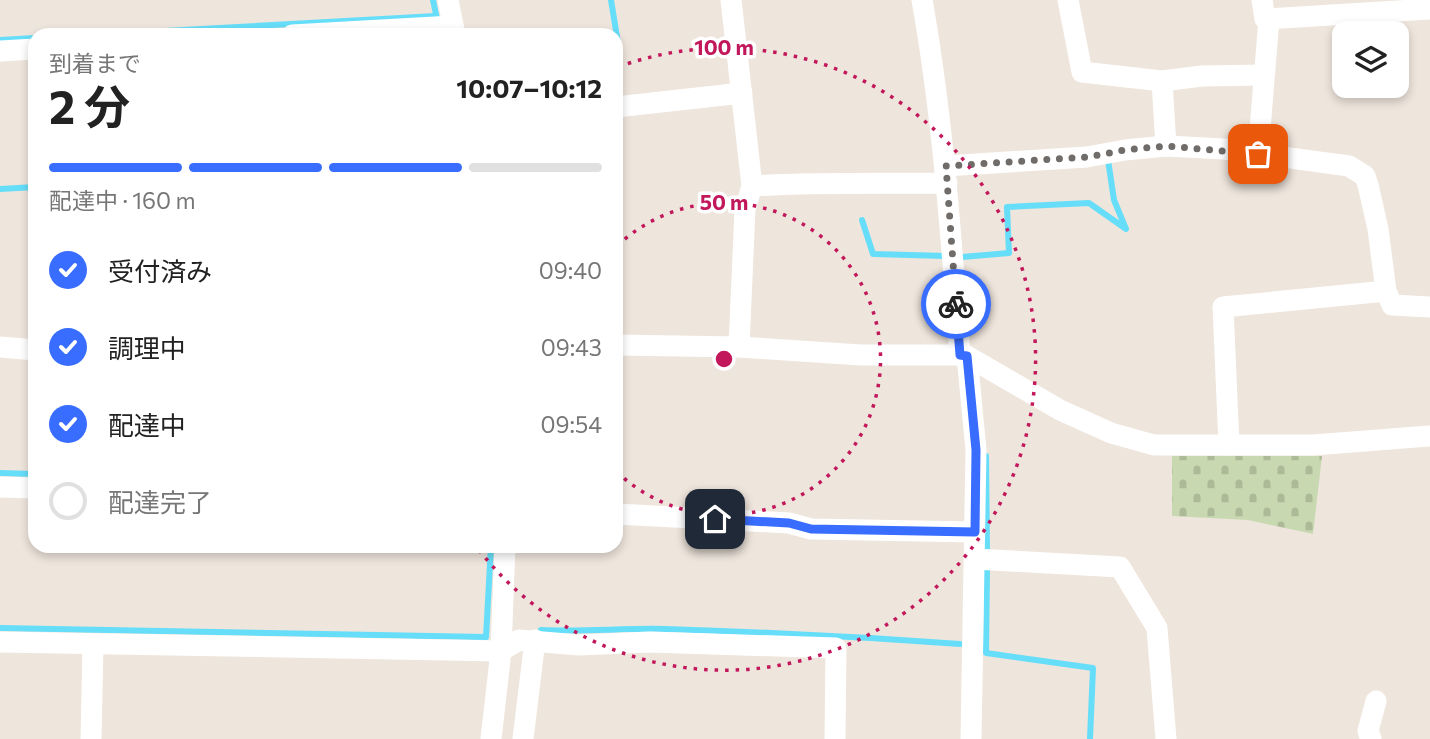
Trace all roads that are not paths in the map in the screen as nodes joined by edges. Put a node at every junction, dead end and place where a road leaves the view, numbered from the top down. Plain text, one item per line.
1 (448, 0) edge
2 (731, 0) edge
3 (922, 0) edge
4 (1068, 0) edge
5 (1266, 9) edge
6 (1430, 9) edge
7 (453, 28) edge
8 (28, 49) edge
9 (0, 51) edge
10 (1263, 75) junction
11 (1163, 81) junction
12 (742, 93) junction
13 (623, 106) edge
14 (1166, 146) junction
15 (1258, 154) junction
16 (946, 175) junction
17 (752, 186) junction
18 (1386, 291) junction
19 (1430, 307) edge
20 (623, 345) edge
21 (0, 347) edge
22 (739, 347) junction
23 (28, 349) edge
24 (963, 355) junction
25 (1430, 436) edge
26 (1229, 445) junction
27 (0, 487) edge
28 (28, 488) edge
29 (623, 514) edge
30 (975, 532) junction
31 (505, 553) edge
32 (975, 559) junction
33 (535, 640) junction
34 (0, 642) edge
35 (93, 645) junction
36 (501, 651) junction
37 (1376, 701) dead end
38 (91, 739) edge
39 (491, 739) edge
40 (523, 739) edge
41 (835, 739) edge
42 (971, 739) edge
43 (1166, 739) edge
44 (1371, 739) edge

1 - 7 street
2 - 12 street
3 - 16 street
4 - 11 street
5 - 6 street
5 - 10 street
8 - 9 street
10 - 11 street
10 - 15 street
11 - 14 street
12 - 13 street
12 - 17 street
14 - 15 street
14 - 16 street
15 - 18 street
16 - 17 street
16 - 24 street
17 - 22 street
18 - 19 street
18 - 26 street
20 - 22 street
21 - 23 street
22 - 24 street
24 - 26 street
24 - 30 street
25 - 26 street
27 - 28 street
29 - 30 street
30 - 32 street
31 - 36 street
32 - 42 street
32 - 43 street
33 - 36 street
33 - 40 street
33 - 41 street
34 - 35 street
35 - 36 street
35 - 38 street
36 - 39 street
37 - 44 street

